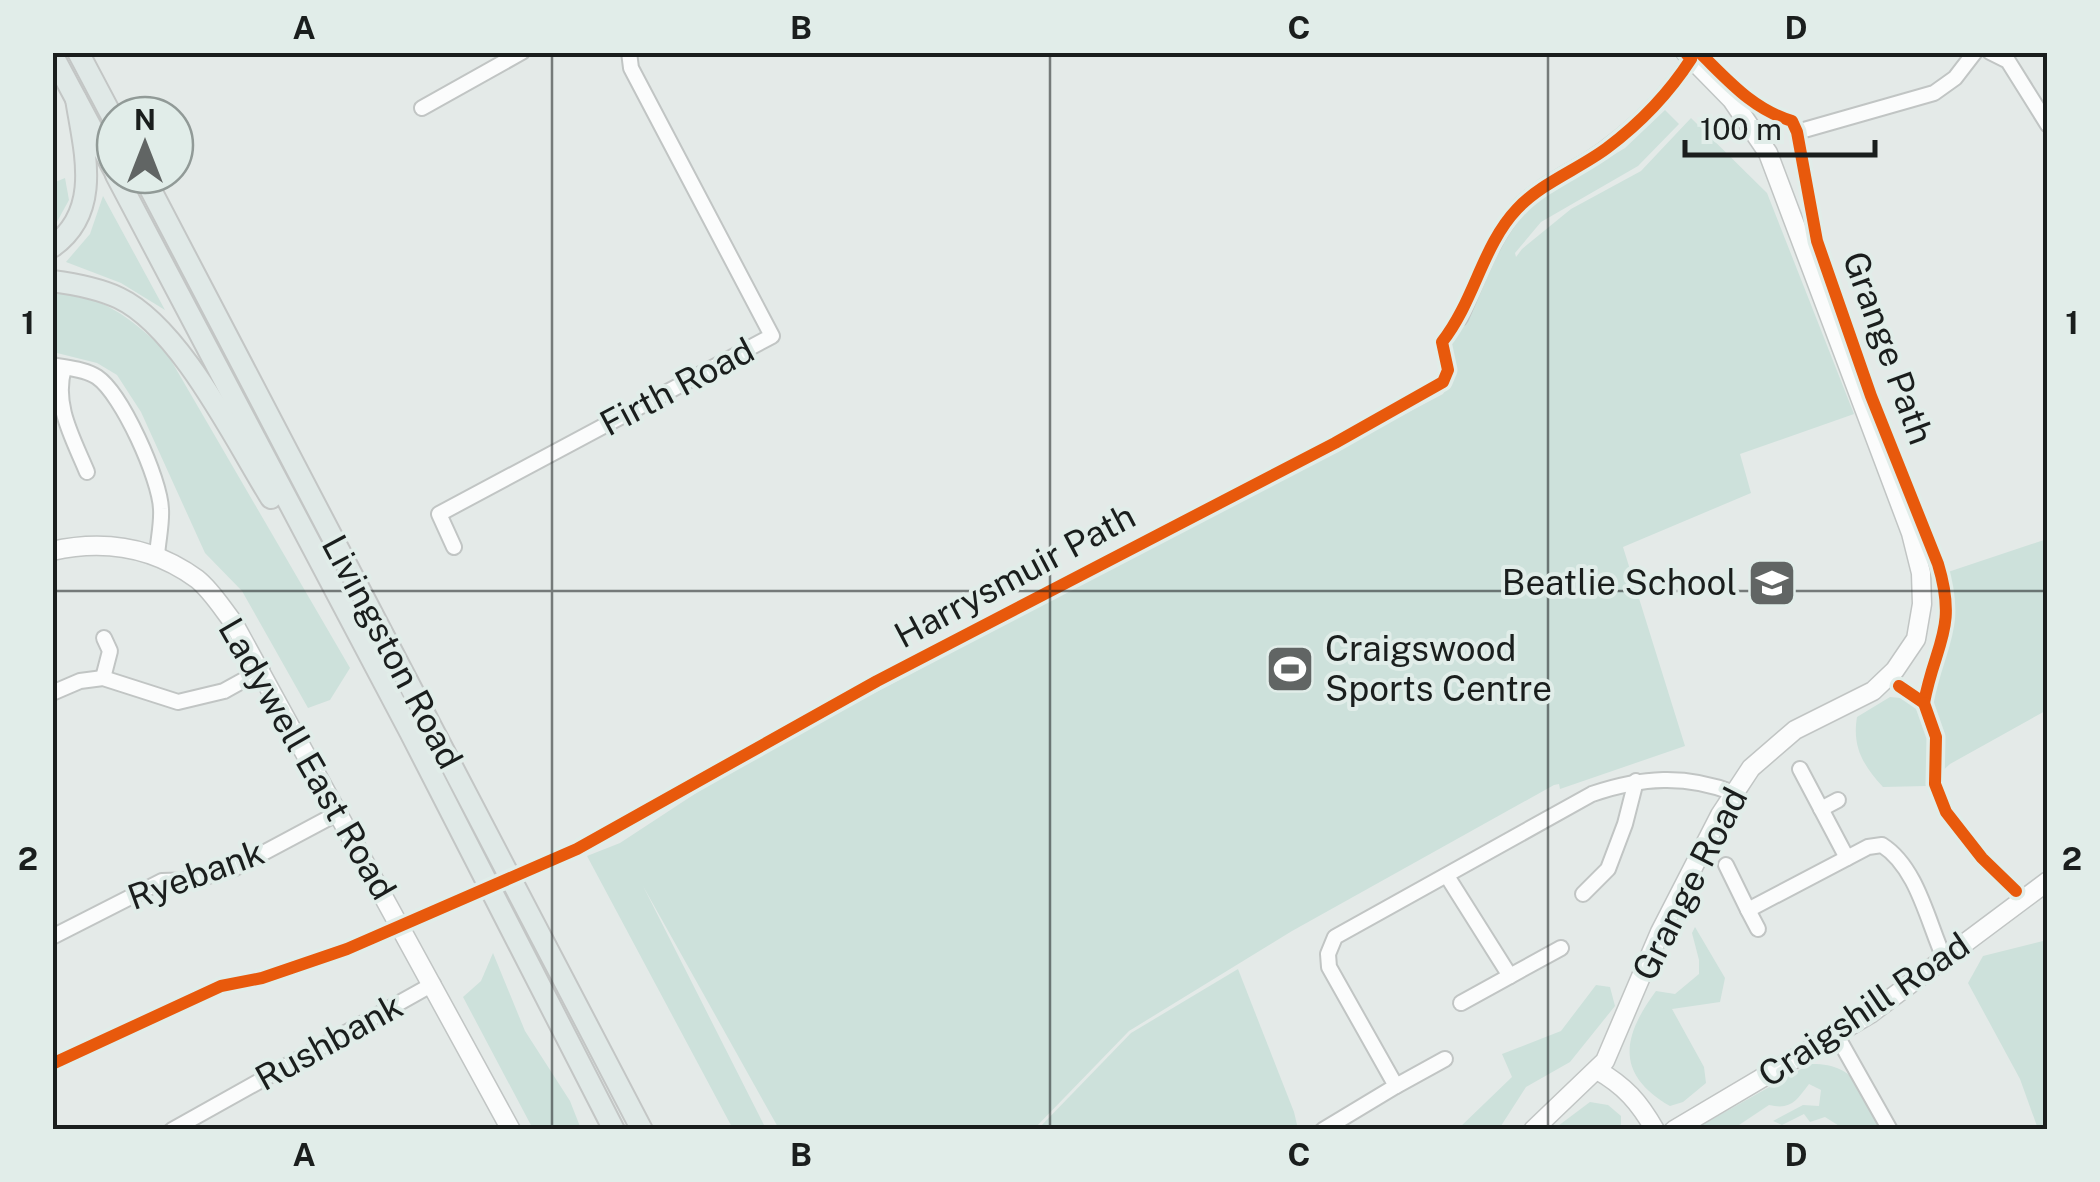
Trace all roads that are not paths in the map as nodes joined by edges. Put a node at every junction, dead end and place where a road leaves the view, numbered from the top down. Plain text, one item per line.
1 (78, 52) edge
2 (522, 52) edge
3 (629, 52) edge
4 (1976, 52) edge
5 (1990, 52) edge
6 (52, 54) edge
7 (1689, 56) edge
8 (101, 95) edge
9 (75, 96) junction
10 (422, 108) dead end
11 (2048, 125) edge
12 (1797, 132) dead end
13 (95, 134) edge
14 (127, 195) edge
15 (153, 195) edge
16 (52, 247) edge
17 (52, 281) edge
18 (1460, 318) dead end
19 (58, 366) edge
20 (87, 472) dead end
21 (454, 546) dead end
22 (52, 550) edge
23 (157, 556) junction
24 (355, 630) junction
25 (104, 638) dead end
26 (262, 670) junction
27 (103, 678) junction
28 (52, 693) edge
29 (1800, 769) dead end
30 (1636, 781) junction
31 (1734, 793) junction
32 (1838, 800) dead end
33 (1821, 809) junction
34 (340, 812) junction
35 (1847, 858) junction
36 (1726, 865) dead end
37 (1447, 876) junction
38 (2048, 880) edge
39 (1583, 894) dead end
40 (1748, 910) junction
41 (1758, 929) dead end
42 (52, 938) edge
43 (1561, 948) dead end
44 (1945, 960) junction
45 (1510, 976) junction
46 (433, 984) junction
47 (1461, 1003) dead end
48 (1837, 1036) junction
49 (594, 1041) junction
50 (1444, 1060) dead end
51 (1597, 1070) junction
52 (1396, 1086) junction
53 (172, 1130) edge
54 (511, 1130) edge
55 (611, 1130) edge
56 (642, 1130) edge
57 (656, 1130) edge
58 (1323, 1130) edge
59 (1533, 1130) edge
60 (1655, 1130) edge
61 (1674, 1130) edge
62 (1890, 1130) edge

1 - 8 main road
2 - 10 street
3 - 21 street, Firth Road
4 - 12 street
5 - 11 street
6 - 9 main road, Livingston Road
7 - 18 street
7 - 31 street, Grange Road
9 - 13 main road, Livingston Road
9 - 16 main road
14 - 24 main road, Livingston Road
15 - 49 main road, Livingston Road
17 - 24 main road
19 - 20 street
19 - 23 street
22 - 23 street, Ladywell East Road
23 - 26 street, Ladywell East Road
24 - 55 main road, Livingston Road
25 - 27 street
26 - 27 street
26 - 34 street, Ladywell East Road
27 - 28 street
29 - 33 street
30 - 31 street
30 - 37 street
30 - 39 street
31 - 51 street, Grange Road
32 - 33 street
33 - 35 street
34 - 42 street, Ryebank
34 - 46 street, Ladywell East Road
35 - 40 street
35 - 44 street
36 - 40 street
37 - 45 street
37 - 52 street
38 - 44 street, Craigshill Road
40 - 41 street
43 - 45 street
44 - 48 street, Craigshill Road
45 - 47 street
46 - 53 street, Rushbank
46 - 54 street, Ladywell East Road
48 - 61 street, Craigshill Road
48 - 62 street
49 - 56 main road, Livingston Road
49 - 57 main road
50 - 52 street
51 - 59 street, Grange Road
51 - 60 street
52 - 58 street

